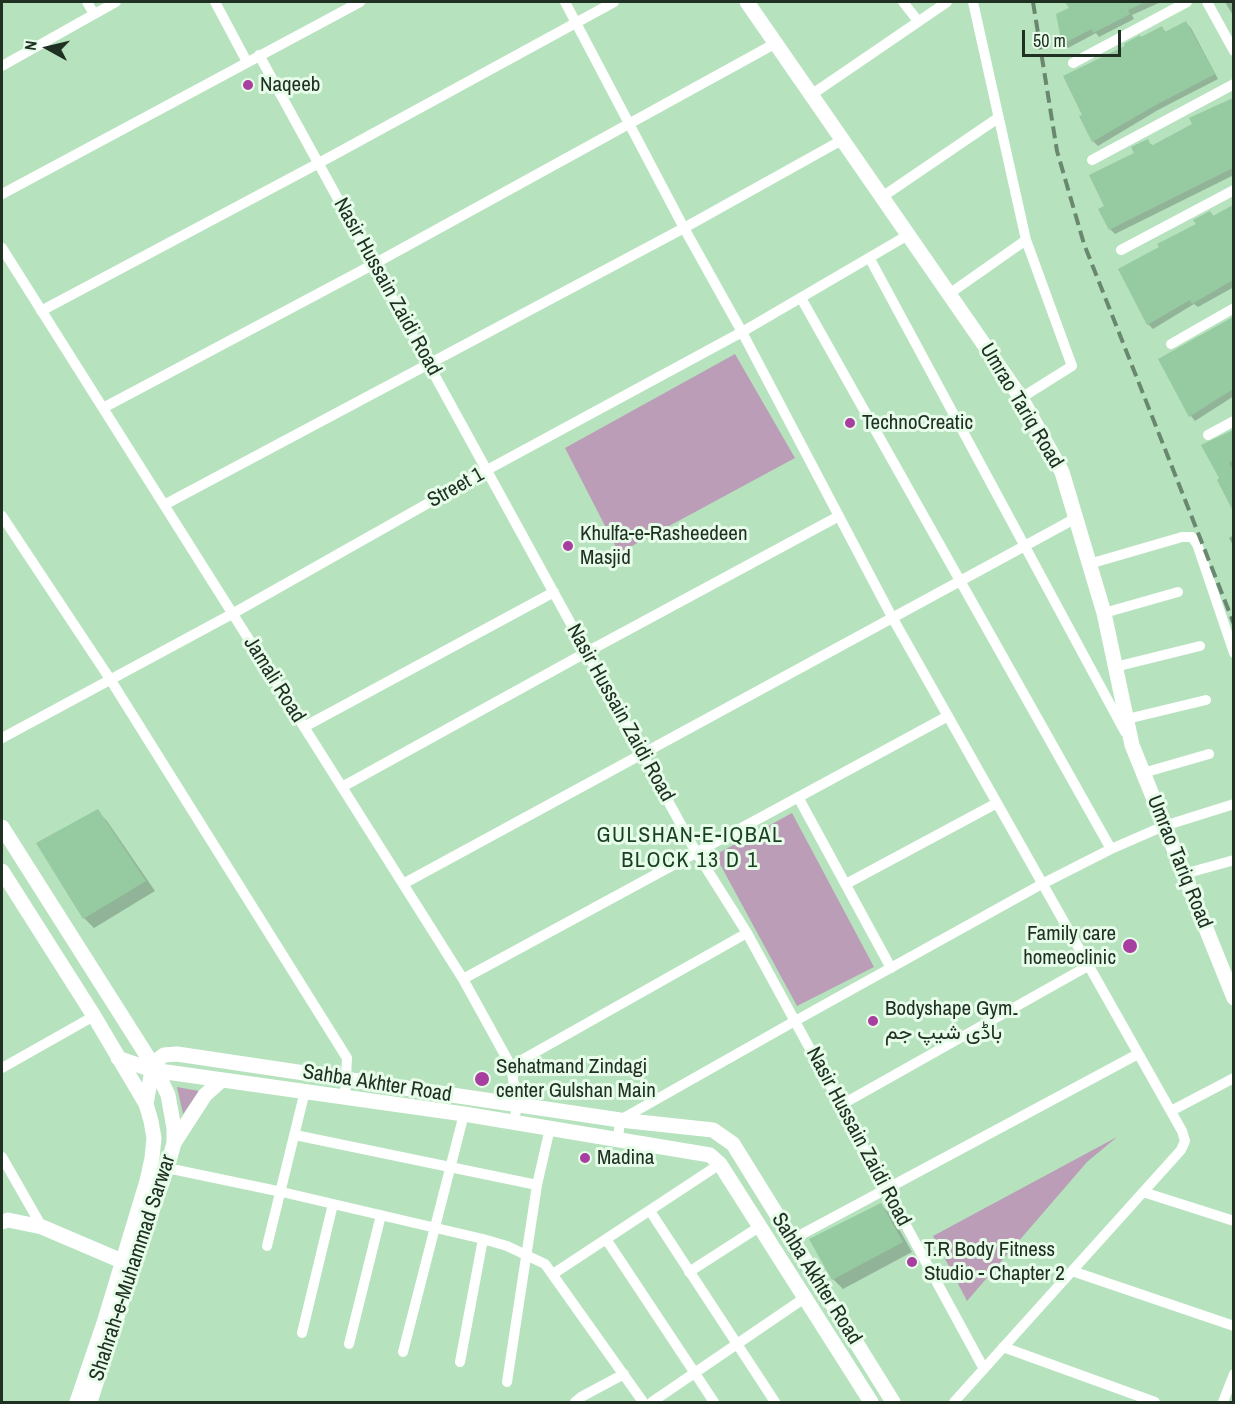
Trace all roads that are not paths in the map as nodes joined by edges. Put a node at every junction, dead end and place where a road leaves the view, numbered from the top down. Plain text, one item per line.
1 (87, 2) edge
2 (116, 2) edge
3 (214, 2) edge
4 (360, 2) edge
5 (565, 2) edge
6 (614, 2) edge
7 (747, 2) edge
8 (903, 2) edge
9 (946, 2) edge
10 (973, 2) edge
11 (1187, 2) edge
12 (1207, 2) edge
13 (94, 15) junction
14 (918, 21) junction
15 (576, 22) junction
16 (776, 43) junction
17 (1233, 51) edge
18 (259, 55) junction
19 (247, 62) junction
20 (1073, 63) dead end
21 (2, 66) edge
22 (1233, 84) edge
23 (812, 94) junction
24 (998, 118) junction
25 (630, 124) junction
26 (843, 140) junction
27 (1092, 160) dead end
28 (319, 163) junction
29 (1233, 190) edge
30 (2, 194) edge
31 (882, 197) junction
32 (684, 228) junction
33 (908, 236) junction
34 (1026, 240) junction
35 (2, 248) edge
36 (1121, 250) dead end
37 (870, 259) junction
38 (374, 264) junction
39 (949, 294) junction
40 (801, 298) junction
41 (1233, 308) edge
42 (41, 311) junction
43 (742, 332) junction
44 (1171, 344) dead end
45 (429, 364) junction
46 (1021, 398) junction
47 (103, 408) junction
48 (1233, 421) edge
49 (1208, 435) dead end
50 (487, 470) junction
51 (164, 505) junction
52 (2, 516) edge
53 (839, 516) junction
54 (1076, 518) junction
55 (1024, 546) junction
56 (1089, 564) junction
57 (961, 580) junction
58 (554, 592) junction
59 (1178, 592) dead end
60 (1104, 613) junction
61 (232, 614) junction
62 (892, 617) junction
63 (1200, 646) dead end
64 (587, 652) junction
65 (1233, 653) edge
66 (1115, 667) junction
67 (110, 679) junction
68 (1206, 700) dead end
69 (948, 716) junction
70 (1127, 719) junction
71 (304, 727) junction
72 (2, 738) edge
73 (1132, 745) junction
74 (642, 753) junction
75 (1209, 754) dead end
76 (1143, 773) junction
77 (342, 787) junction
78 (798, 797) junction
79 (997, 803) junction
80 (1233, 804) edge
81 (1164, 826) junction
82 (2, 827) edge
83 (1111, 849) junction
84 (696, 852) junction
85 (1233, 860) edge
86 (2, 871) edge
87 (1185, 874) junction
88 (403, 884) junction
89 (846, 884) junction
90 (1042, 884) junction
91 (747, 933) junction
92 (1088, 966) junction
93 (891, 968) junction
94 (463, 979) junction
95 (1233, 998) edge
96 (94, 1016) junction
97 (795, 1020) junction
98 (1138, 1054) junction
99 (118, 1058) junction
100 (511, 1066) junction
101 (2, 1068) edge
102 (154, 1069) junction
103 (1233, 1078) edge
104 (346, 1079) junction
105 (222, 1080) junction
106 (305, 1090) junction
107 (345, 1096) junction
108 (146, 1104) junction
109 (517, 1104) junction
110 (841, 1105) junction
111 (1171, 1111) junction
112 (464, 1114) junction
113 (620, 1120) junction
114 (514, 1123) junction
115 (550, 1128) junction
116 (296, 1135) junction
117 (618, 1138) junction
118 (174, 1143) junction
119 (2, 1157) edge
120 (720, 1164) junction
121 (450, 1167) junction
122 (167, 1168) junction
123 (537, 1185) junction
124 (886, 1190) junction
125 (282, 1192) junction
126 (1143, 1192) junction
127 (333, 1204) junction
128 (650, 1212) junction
129 (381, 1215) junction
130 (1233, 1221) edge
131 (2, 1222) edge
132 (42, 1227) junction
133 (759, 1227) junction
134 (435, 1228) junction
135 (483, 1239) junction
136 (606, 1239) junction
137 (793, 1239) junction
138 (267, 1246) dead end
139 (526, 1255) junction
140 (124, 1262) junction
141 (1072, 1271) junction
142 (690, 1272) junction
143 (553, 1274) junction
144 (806, 1297) junction
145 (1233, 1326) edge
146 (302, 1333) dead end
147 (349, 1344) dead end
148 (736, 1345) junction
149 (1004, 1347) junction
150 (404, 1352) dead end
151 (460, 1362) dead end
152 (984, 1369) junction
153 (695, 1373) junction
154 (624, 1374) junction
155 (1233, 1374) edge
156 (507, 1382) dead end
157 (88, 1402) edge
158 (575, 1402) edge
159 (643, 1402) edge
160 (652, 1402) edge
161 (714, 1402) edge
162 (774, 1402) edge
163 (871, 1402) edge
164 (893, 1402) edge
165 (954, 1402) edge
166 (1155, 1402) edge
167 (1223, 1402) edge

1 - 13 street
2 - 13 street
3 - 19 street
4 - 18 street
5 - 15 street
6 - 15 street
7 - 16 main road, Umrao Tariq Road
8 - 14 street
9 - 14 street
10 - 24 street
11 - 20 street
12 - 17 street
13 - 21 street
14 - 23 street
15 - 25 street
15 - 28 street
16 - 23 main road, Umrao Tariq Road
16 - 25 street
18 - 19 street
18 - 28 street, Nasir Hussain Zaidi Road
19 - 30 street
22 - 27 street
23 - 26 main road, Umrao Tariq Road
24 - 31 street
24 - 34 street
25 - 32 street
25 - 38 street
26 - 31 main road, Umrao Tariq Road
26 - 32 street
28 - 38 street, Nasir Hussain Zaidi Road
28 - 42 street
29 - 36 street
31 - 33 main road, Umrao Tariq Road
32 - 43 street
32 - 45 street
33 - 37 street, Street 1
33 - 39 main road, Umrao Tariq Road
34 - 39 street
34 - 46 street
35 - 42 street, Jamali Road
37 - 40 street, Street 1
37 - 55 street
38 - 45 street, Nasir Hussain Zaidi Road
38 - 47 street
39 - 46 main road, Umrao Tariq Road
40 - 43 street, Street 1
40 - 57 street
41 - 44 street
42 - 47 street, Jamali Road
43 - 50 street, Street 1
43 - 53 street
45 - 50 street, Nasir Hussain Zaidi Road
45 - 51 street
46 - 54 main road, Umrao Tariq Road
47 - 51 street, Jamali Road
48 - 49 street
50 - 58 street, Nasir Hussain Zaidi Road
50 - 61 street, Street 1
51 - 61 street, Jamali Road
52 - 67 street
53 - 62 street
53 - 64 street
54 - 55 street
54 - 56 main road, Umrao Tariq Road
55 - 57 street
55 - 73 street
56 - 60 main road, Umrao Tariq Road
56 - 65 street
57 - 62 street
57 - 83 street
58 - 64 street, Nasir Hussain Zaidi Road
58 - 71 street
59 - 60 street
60 - 66 main road, Umrao Tariq Road
61 - 67 street, Street 1
61 - 71 street, Jamali Road
62 - 69 street
62 - 74 street
63 - 66 street
64 - 74 street, Nasir Hussain Zaidi Road
64 - 77 street
66 - 70 main road, Umrao Tariq Road
67 - 72 street, Street 1
67 - 104 street
68 - 70 street
69 - 78 street
69 - 79 street
70 - 73 main road, Umrao Tariq Road
71 - 77 street, Jamali Road
73 - 76 main road, Umrao Tariq Road
74 - 84 street, Nasir Hussain Zaidi Road
74 - 88 street
75 - 76 street
76 - 81 main road, Umrao Tariq Road
77 - 88 street, Jamali Road
78 - 84 street
78 - 89 street
79 - 89 street
79 - 90 street
80 - 81 street
81 - 83 street
81 - 87 main road, Umrao Tariq Road
82 - 102 main road, Shahrah-e-Muhammad Sarwar
83 - 90 street
84 - 91 street, Nasir Hussain Zaidi Road
84 - 94 street
85 - 87 street
86 - 96 main road
87 - 95 main road, Umrao Tariq Road
88 - 94 street, Jamali Road
89 - 93 street
90 - 92 street
90 - 93 street
91 - 97 street, Nasir Hussain Zaidi Road
91 - 100 street
92 - 98 street
92 - 110 street
93 - 97 street
94 - 100 street, Jamali Road
96 - 99 main road
96 - 101 street
97 - 110 street, Nasir Hussain Zaidi Road
97 - 113 street
98 - 111 street
98 - 124 street
99 - 102 main road, Sahba Akhter Road
99 - 108 main road
100 - 109 street, Jamali Road
102 - 104 main road, Sahba Akhter Road
102 - 105 main road, Sahba Akhter Road
102 - 108 main road
102 - 118 main road, Shahrah-e-Muhammad Sarwar
103 - 111 street
104 - 107 street
104 - 109 main road, Sahba Akhter Road
105 - 106 main road, Sahba Akhter Road
105 - 118 main road
106 - 107 main road, Sahba Akhter Road
106 - 116 street
107 - 112 main road, Sahba Akhter Road
108 - 140 main road, Shahrah-e-Muhammad Sarwar
109 - 113 main road, Sahba Akhter Road
109 - 114 street, Jamali Road
110 - 124 street, Nasir Hussain Zaidi Road
111 - 126 street
112 - 114 main road, Sahba Akhter Road
112 - 121 street
113 - 117 street
113 - 137 main road, Sahba Akhter Road
114 - 115 main road, Sahba Akhter Road
115 - 117 main road, Sahba Akhter Road
115 - 123 street
116 - 121 street
116 - 125 street
117 - 120 main road, Sahba Akhter Road
118 - 122 main road, Shahrah-e-Muhammad Sarwar
119 - 132 street
120 - 128 street
120 - 133 main road, Sahba Akhter Road
121 - 123 street
121 - 134 street
122 - 125 street
122 - 157 main road, Shahrah-e-Muhammad Sarwar
123 - 139 street
124 - 137 street
124 - 152 street, Nasir Hussain Zaidi Road
125 - 127 street
125 - 138 street
126 - 130 street
126 - 141 street
127 - 129 street
127 - 146 street
128 - 136 street
128 - 142 street
129 - 134 street
129 - 147 street
131 - 132 main road
132 - 140 main road
133 - 142 street
133 - 144 main road, Sahba Akhter Road
134 - 135 street
134 - 150 street
135 - 139 street
135 - 151 street
136 - 143 street
136 - 153 street
137 - 164 main road, Sahba Akhter Road
139 - 143 street
139 - 156 street
140 - 157 main road, Shahrah-e-Muhammad Sarwar
141 - 145 street
141 - 149 street
142 - 148 street
143 - 154 street
144 - 148 street
144 - 163 main road, Sahba Akhter Road
148 - 153 street
148 - 162 street
149 - 152 street
149 - 166 street
152 - 165 street
153 - 160 street
153 - 161 street
154 - 158 street
154 - 159 street
155 - 167 street

